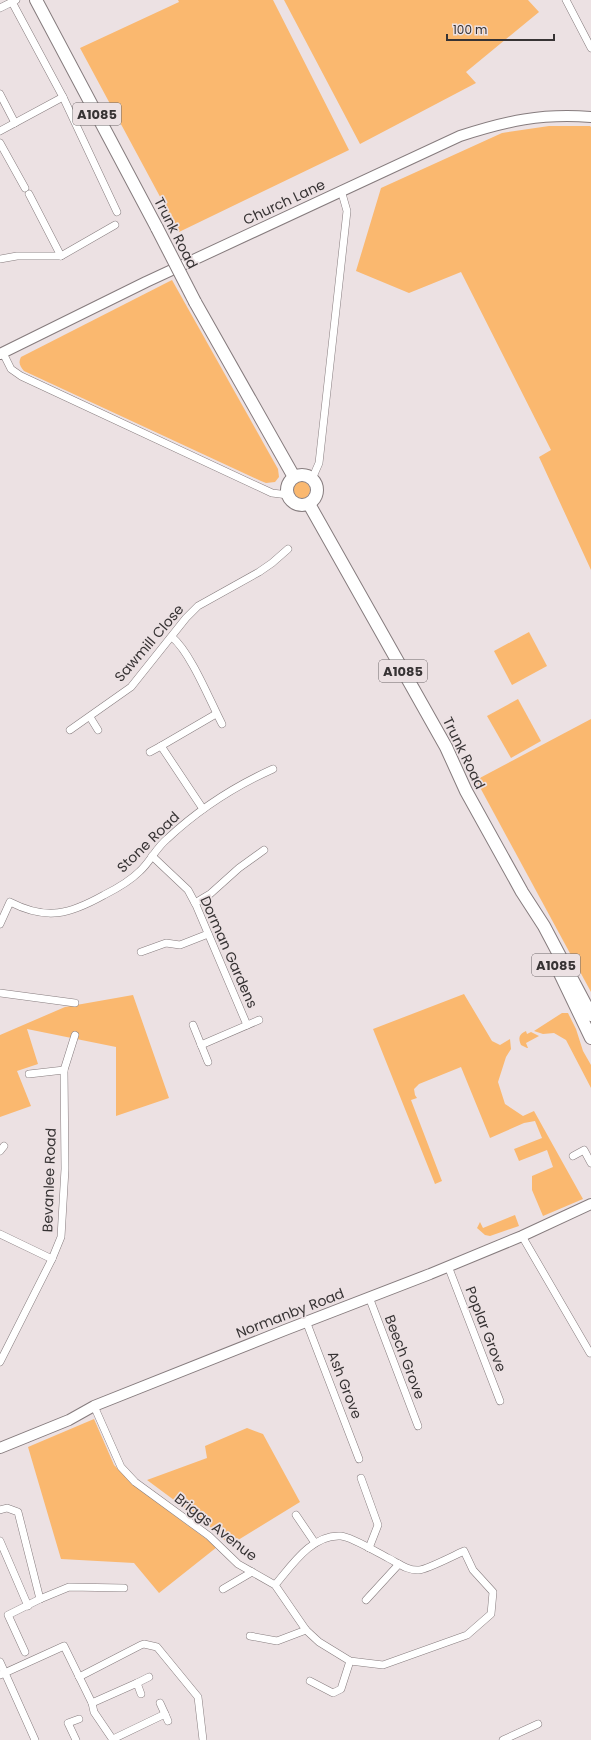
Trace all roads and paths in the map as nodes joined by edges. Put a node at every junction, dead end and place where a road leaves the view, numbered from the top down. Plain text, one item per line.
1 (36, 0) edge
2 (566, 0) edge
3 (14, 1) edge
4 (0, 8) edge
5 (591, 48) edge
6 (0, 94) edge
7 (63, 97) junction
8 (591, 117) edge
9 (15, 123) junction
10 (0, 131) edge
11 (0, 143) edge
12 (341, 190) junction
13 (117, 212) dead end
14 (115, 225) dead end
15 (61, 256) junction
16 (0, 259) edge
17 (1, 353) edge
18 (294, 477) junction
19 (312, 479) junction
20 (288, 495) junction
21 (309, 504) junction
22 (288, 549) dead end
23 (172, 637) junction
24 (216, 714) junction
25 (90, 717) junction
26 (222, 724) dead end
27 (70, 730) dead end
28 (98, 730) dead end
29 (161, 746) junction
30 (150, 752) dead end
31 (273, 769) dead end
32 (203, 809) junction
33 (264, 850) dead end
34 (152, 856) junction
35 (522, 892) junction
36 (195, 903) junction
37 (0, 924) edge
38 (208, 934) junction
39 (141, 952) dead end
40 (0, 993) edge
41 (75, 1003) dead end
42 (591, 1015) edge
43 (260, 1020) dead end
44 (193, 1025) dead end
45 (247, 1025) junction
46 (75, 1035) dead end
47 (591, 1038) edge
48 (201, 1045) junction
49 (208, 1062) dead end
50 (64, 1070) junction
51 (29, 1074) dead end
52 (573, 1156) dead end
53 (591, 1163) edge
54 (591, 1204) edge
55 (0, 1234) edge
56 (522, 1236) junction
57 (52, 1258) junction
58 (448, 1266) junction
59 (369, 1297) junction
60 (306, 1321) junction
61 (590, 1353) dead end
62 (0, 1362) edge
63 (500, 1401) dead end
64 (94, 1406) junction
65 (418, 1426) dead end
66 (0, 1448) edge
67 (359, 1459) dead end
68 (361, 1478) dead end
69 (0, 1510) edge
70 (296, 1515) dead end
71 (0, 1542) edge
72 (315, 1543) junction
73 (369, 1548) junction
74 (399, 1564) junction
75 (252, 1572) junction
76 (275, 1585) junction
77 (124, 1588) dead end
78 (223, 1589) dead end
79 (40, 1599) junction
80 (366, 1600) dead end
81 (28, 1606) junction
82 (306, 1630) junction
83 (250, 1636) dead end
84 (25, 1652) dead end
85 (350, 1661) junction
86 (0, 1662) edge
87 (2, 1674) edge
88 (79, 1677) junction
89 (149, 1677) dead end
90 (310, 1681) dead end
91 (137, 1683) junction
92 (141, 1694) dead end
93 (160, 1702) dead end
94 (92, 1703) junction
95 (78, 1719) dead end
96 (538, 1724) dead end
97 (520, 1737) edge
98 (35, 1740) edge
99 (76, 1740) edge
100 (113, 1740) edge
101 (203, 1740) edge
102 (503, 1740) edge

1 - 18 main road, Trunk Road / A1085, bridge
2 - 5 street
3 - 4 street
3 - 7 street
6 - 9 street
7 - 9 street
7 - 13 street
8 - 12 street, Church Lane
9 - 10 street
11 - 15 street
12 - 17 street, Church Lane
12 - 19 street
14 - 15 street
15 - 16 street
17 - 20 street
18 - 19 main road
18 - 20 main road
19 - 21 main road
20 - 21 main road
21 - 35 main road, Trunk Road / A1085
22 - 23 street, Sawmill Close
23 - 24 street
23 - 25 street, Sawmill Close
24 - 26 street
24 - 29 street
25 - 27 street, Sawmill Close
25 - 28 street
29 - 30 street
29 - 32 street
31 - 32 street, Stone Road
32 - 34 street, Stone Road
33 - 36 street
34 - 36 street, Dorman Gardens
34 - 37 street, Stone Road
35 - 42 main road, Trunk Road / A1085
35 - 47 main road, A1085
36 - 38 street, Dorman Gardens
38 - 39 street
38 - 45 street, Dorman Gardens
40 - 41 street
43 - 45 street, Dorman Gardens
44 - 48 street
45 - 48 street, Dorman Gardens
46 - 50 street, Bevanlee Road
48 - 49 street
50 - 51 street
50 - 57 street, Bevanlee Road
52 - 53 street
54 - 56 street, Normanby Road
55 - 57 street
56 - 58 street, Normanby Road
56 - 61 street
57 - 62 street, Bevanlee Road
58 - 59 street, Normanby Road
58 - 63 street, Poplar Grove
59 - 60 street, Normanby Road
59 - 65 street, Beech Grove
60 - 64 street, Normanby Road
60 - 67 street, Ash Grove
64 - 66 street, Normanby Road
64 - 75 street, Briggs Avenue
68 - 73 street
69 - 79 street
70 - 72 street
71 - 81 street
72 - 73 street
72 - 76 street
73 - 74 street
74 - 80 street
74 - 85 street, Briggs Avenue
75 - 76 street, Briggs Avenue
75 - 78 street
76 - 82 street, Briggs Avenue
77 - 79 street
79 - 81 street
81 - 84 street
82 - 83 street
82 - 85 street, Briggs Avenue
85 - 90 street
86 - 87 street
87 - 88 street
87 - 98 street
88 - 94 street
88 - 101 street
89 - 91 street
91 - 92 street
91 - 94 street
93 - 100 street
94 - 100 street
95 - 99 street
96 - 97 street
97 - 102 street

